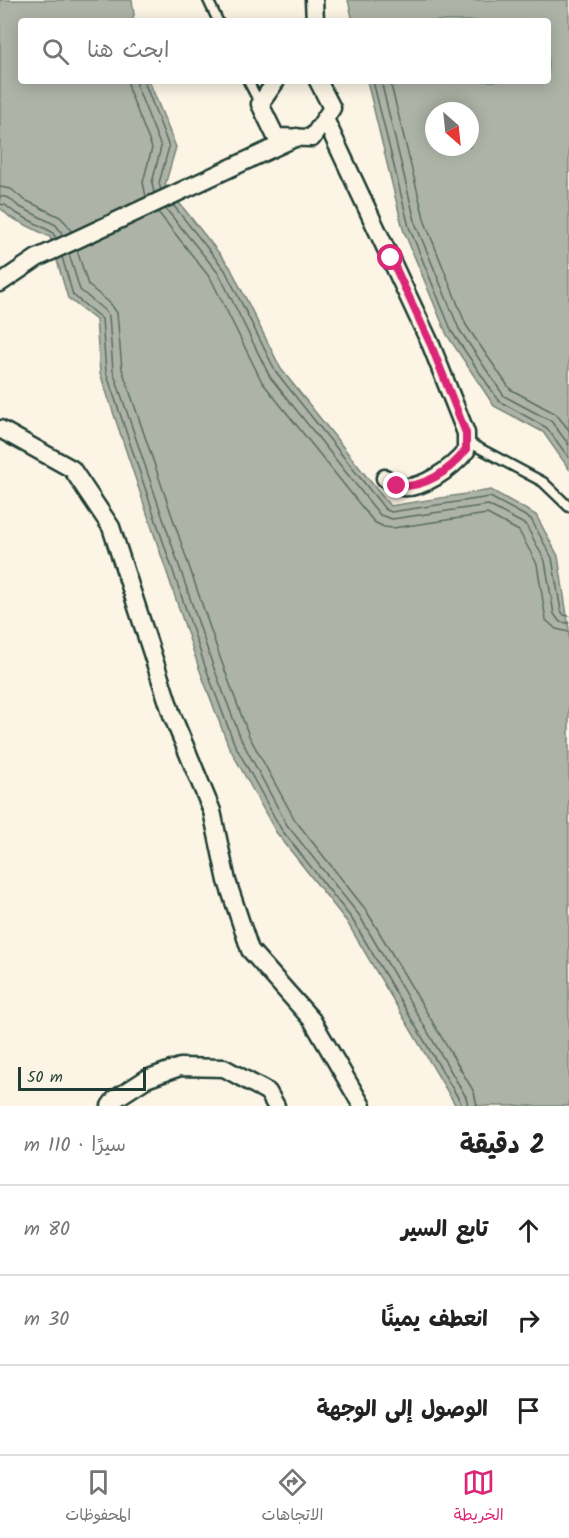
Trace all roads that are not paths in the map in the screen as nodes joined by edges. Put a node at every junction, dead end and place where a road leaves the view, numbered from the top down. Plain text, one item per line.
1 (208, 0) edge
2 (314, 0) edge
3 (217, 18) edge
4 (315, 18) edge
5 (250, 84) edge
6 (274, 84) edge
7 (320, 84) edge
8 (260, 104) junction
9 (325, 120) junction
10 (297, 137) junction
11 (0, 283) edge
12 (0, 429) edge
13 (466, 440) junction
14 (385, 478) dead end
15 (569, 507) edge
16 (110, 1106) edge
17 (276, 1106) edge
18 (362, 1106) edge

1 - 3 lane
2 - 4 street
5 - 8 lane
6 - 8 street
7 - 9 street
8 - 10 street
9 - 10 street
9 - 13 street
10 - 11 street
12 - 18 street
13 - 14 street
13 - 15 lane
16 - 17 street

